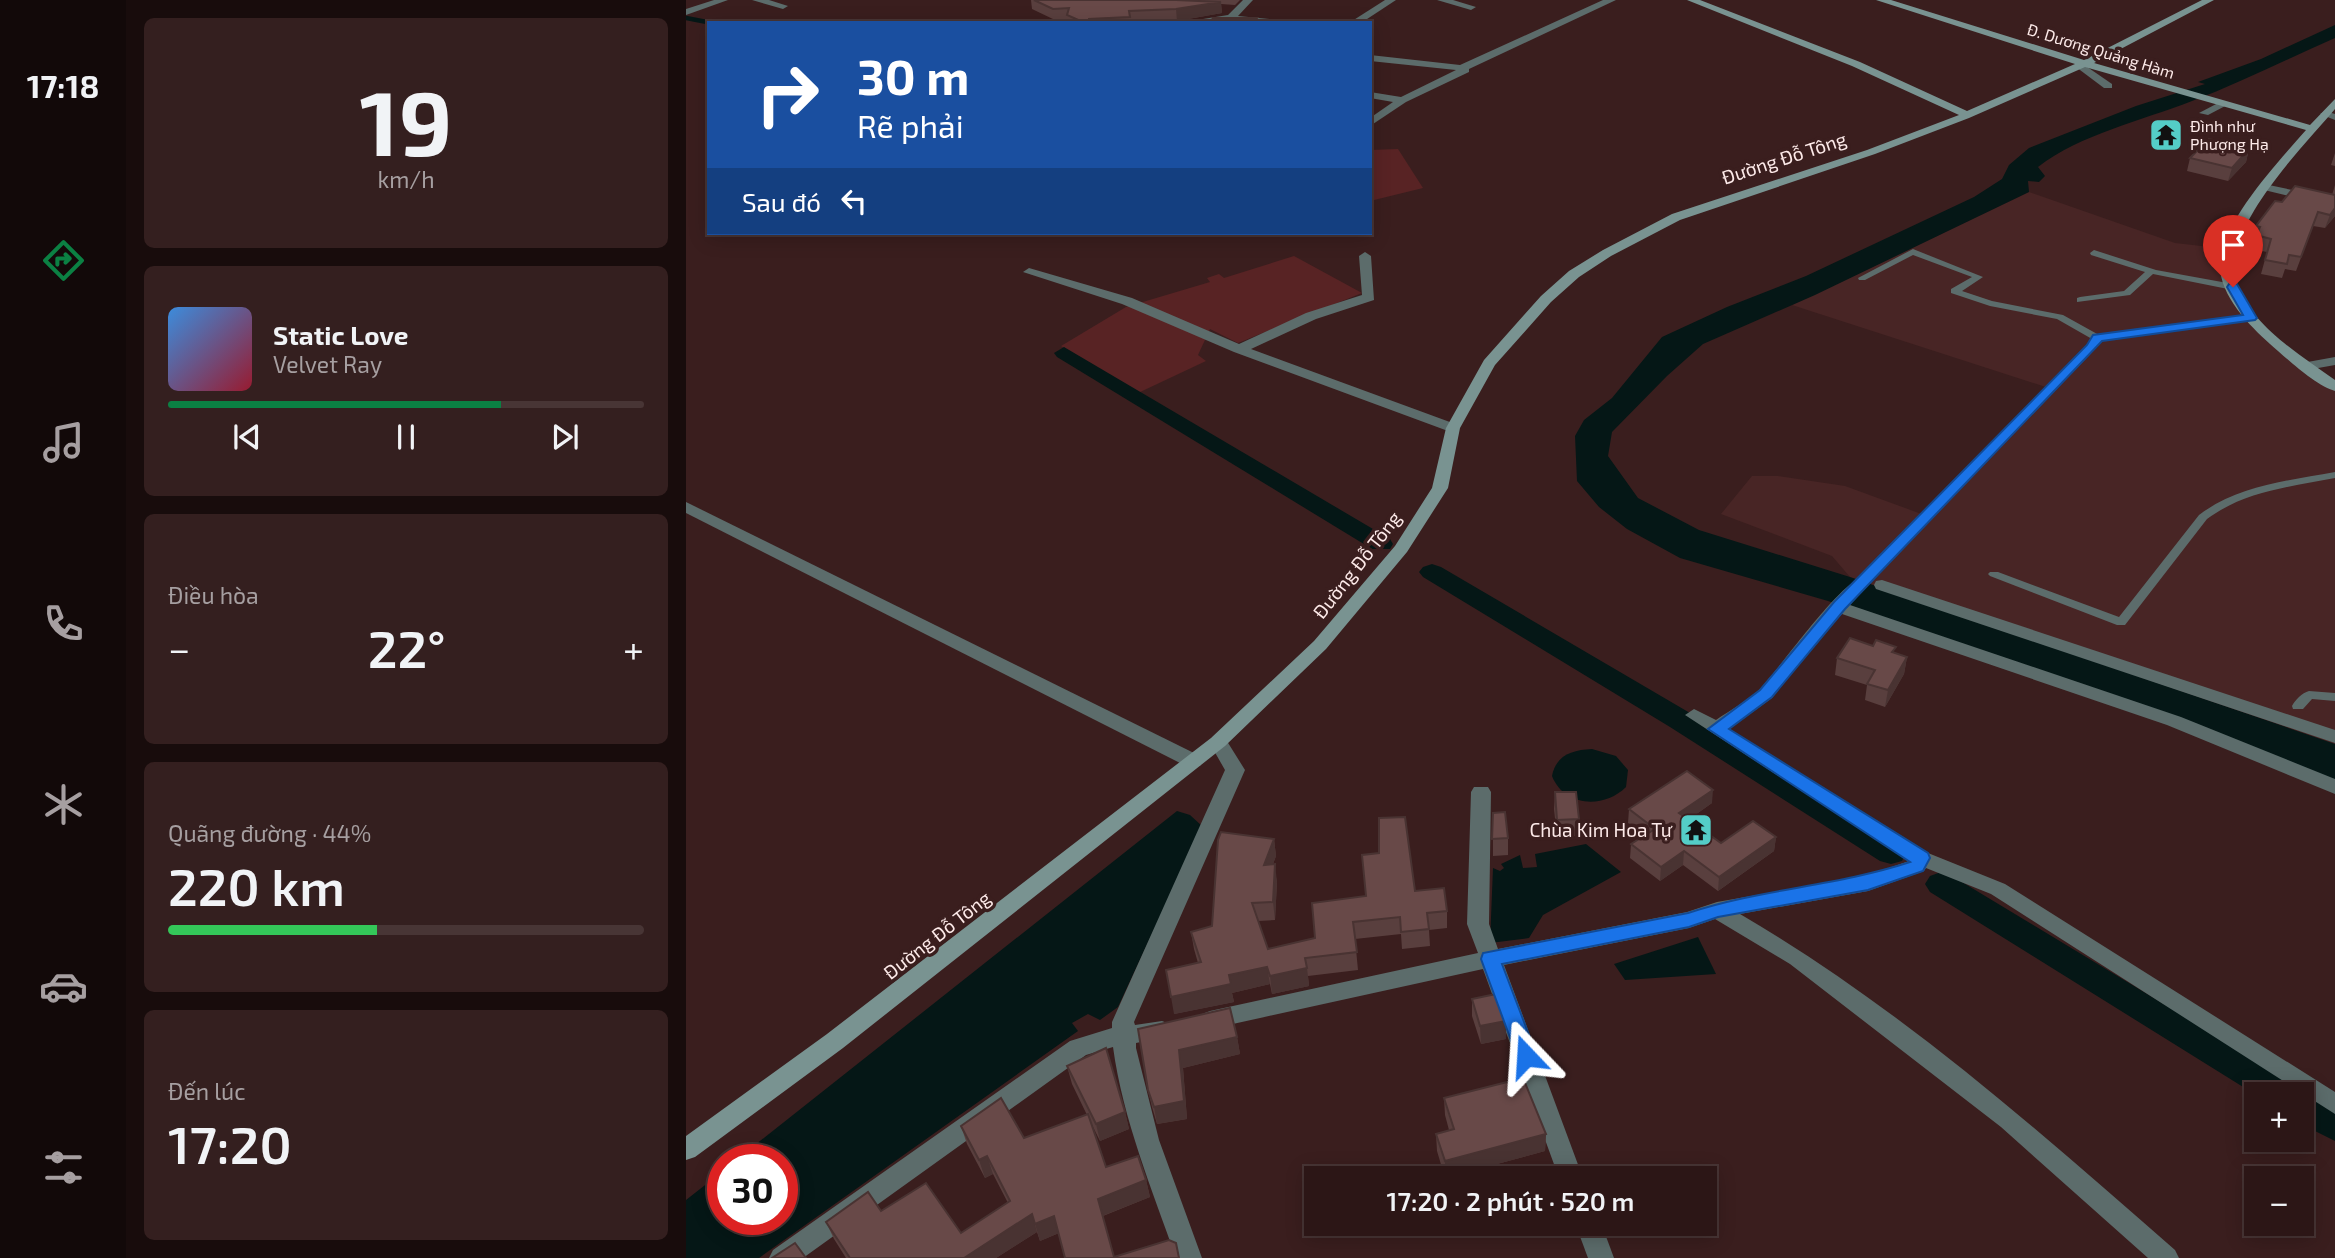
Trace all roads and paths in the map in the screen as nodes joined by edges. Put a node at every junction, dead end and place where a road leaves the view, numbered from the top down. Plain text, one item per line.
1 (723, 0) edge
2 (757, 0) edge
3 (1248, 0) edge
4 (1391, 0) edge
5 (1442, 0) edge
6 (1611, 0) edge
7 (1692, 0) edge
8 (1881, 0) edge
9 (2209, 0) edge
10 (783, 6) dead end
11 (1471, 6) dead end
12 (1215, 8) edge
13 (1241, 9) junction
14 (686, 12) edge
15 (1231, 18) junction
16 (1202, 21) edge
17 (1275, 21) edge
18 (1357, 21) edge
19 (1372, 58) edge
20 (2081, 64) junction
21 (1462, 68) junction
22 (2108, 86) dead end
23 (1372, 95) edge
24 (1402, 100) junction
25 (2335, 102) edge
26 (2220, 103) junction
27 (2204, 113) dead end
28 (1965, 116) junction
29 (2330, 116) edge
30 (1372, 122) edge
31 (2314, 130) junction
32 (2264, 187) junction
33 (2335, 203) edge
34 (2094, 253) dead end
35 (1365, 256) dead end
36 (2151, 271) junction
37 (1029, 272) dead end
38 (1862, 278) dead end
39 (2233, 287) junction
40 (2080, 300) dead end
41 (1359, 303) junction
42 (1376, 304) dead end
43 (2251, 318) junction
44 (2097, 338) junction
45 (1239, 349) junction
46 (2335, 361) edge
47 (2307, 366) junction
48 (2335, 387) edge
49 (1452, 428) junction
50 (2335, 475) edge
51 (686, 507) edge
52 (1994, 574) dead end
53 (1863, 582) joint
54 (1882, 584) dead end
55 (1839, 606) junction
56 (2335, 697) edge
57 (2298, 706) dead end
58 (1694, 715) dead end
59 (1717, 729) junction
60 (2335, 737) edge
61 (1218, 742) junction
62 (1194, 761) junction
63 (2335, 787) edge
64 (1481, 792) dead end
65 (1921, 858) junction
66 (1717, 910) junction
67 (1490, 959) junction
68 (1123, 1036) junction
69 (2335, 1104) edge
70 (686, 1150) edge
71 (1567, 1166) edge
72 (1593, 1236) edge
73 (798, 1253) edge
74 (1189, 1258) edge
75 (1601, 1258) edge
76 (2166, 1258) edge

1 - 14 street
2 - 10 street
3 - 13 street
4 - 18 street
5 - 11 street
6 - 21 street
7 - 28 main road
8 - 20 main road, Đ. Dương Quảng Hàm
9 - 20 main road, Đường Đỗ Tông
12 - 13 street
13 - 15 street
15 - 16 street
15 - 17 street
19 - 21 street
20 - 22 street
20 - 26 main road, Đ. Dương Quảng Hàm
20 - 28 main road, Đường Đỗ Tông
21 - 24 street
23 - 24 street
24 - 30 street
25 - 29 main road
26 - 27 street
26 - 31 main road, Đ. Dương Quảng Hàm
28 - 49 main road, Đường Đỗ Tông
29 - 31 main road
31 - 32 main road
32 - 33 street
32 - 39 main road
34 - 36 lane
35 - 41 street
36 - 39 lane
36 - 40 lane
37 - 45 street
38 - 44 lane
39 - 43 main road
41 - 42 street
41 - 45 street
43 - 44 lane
43 - 47 main road
44 - 53 lane
45 - 49 street
46 - 47 street
47 - 48 main road
49 - 61 main road, Đường Đỗ Tông
50 - 52 lane
51 - 62 street
53 - 55 street
54 - 60 street
55 - 59 street
55 - 63 street
56 - 57 lane
58 - 59 street
59 - 65 street
61 - 62 main road, Đường Đỗ Tông
61 - 68 street
62 - 70 main road, Đường Đỗ Tông
64 - 67 street
65 - 66 street
65 - 69 street
66 - 67 street
66 - 76 street
67 - 68 street
67 - 71 street
68 - 73 street
68 - 74 street
72 - 75 street

